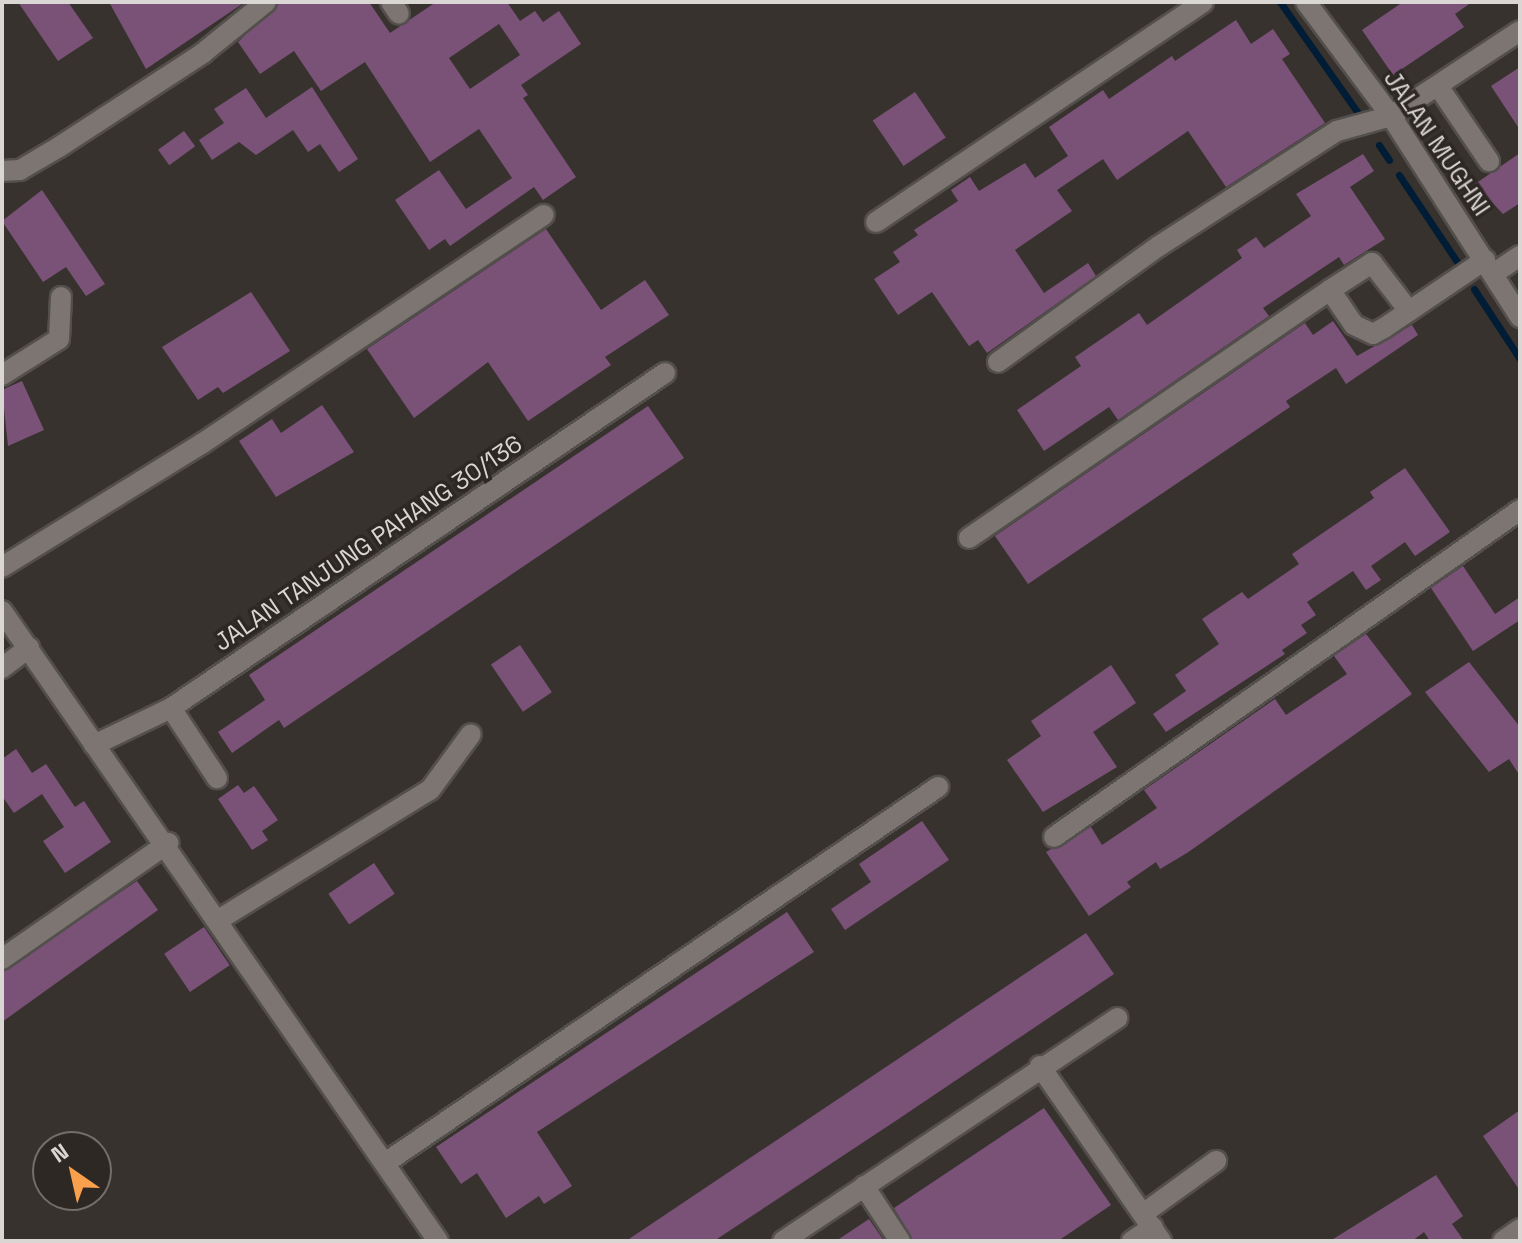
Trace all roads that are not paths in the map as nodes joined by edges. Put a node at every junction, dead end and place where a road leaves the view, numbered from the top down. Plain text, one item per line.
1 (266, 2) edge
2 (1203, 2) edge
3 (1306, 2) edge
4 (1520, 31) edge
5 (1438, 86) junction
6 (1391, 116) junction
7 (1489, 161) dead end
8 (2, 171) edge
9 (544, 215) dead end
10 (876, 222) dead end
11 (1520, 256) edge
12 (1489, 267) junction
13 (1330, 290) junction
14 (61, 297) dead end
15 (1409, 311) junction
16 (1520, 317) edge
17 (998, 362) dead end
18 (665, 373) dead end
19 (2, 375) edge
20 (1520, 510) edge
21 (969, 538) dead end
22 (2, 567) edge
23 (2, 611) edge
24 (29, 648) junction
25 (2, 668) edge
26 (171, 708) junction
27 (471, 734) dead end
28 (94, 745) junction
29 (217, 778) dead end
30 (938, 787) dead end
31 (1054, 837) dead end
32 (168, 843) junction
33 (220, 919) junction
34 (2, 959) edge
35 (1117, 1018) dead end
36 (1040, 1066) junction
37 (1216, 1161) dead end
38 (385, 1163) junction
39 (864, 1186) junction
40 (1153, 1227) edge
41 (1520, 1229) edge
42 (438, 1241) edge
43 (783, 1241) edge
44 (900, 1241) edge
45 (1132, 1241) edge
46 (1503, 1241) edge

1 - 8 street
2 - 10 street
3 - 6 street, JALAN MUGHNI
4 - 5 street
5 - 6 street
5 - 7 street
6 - 12 street, JALAN MUGHNI
6 - 17 street
9 - 22 street
11 - 12 street
12 - 15 street
12 - 16 street, JALAN MUGHNI
13 - 15 street
13 - 15 street
13 - 21 street
14 - 19 street
18 - 26 street, JALAN TANJUNG PAHANG 30/136
20 - 31 street
23 - 24 street
24 - 25 street
24 - 28 street
26 - 28 street, JALAN TANJUNG PAHANG 30/136
26 - 29 street
27 - 33 street
28 - 32 street
30 - 38 street
32 - 33 street
32 - 34 street
33 - 38 street
35 - 36 street
36 - 39 street
36 - 40 street
37 - 40 street
38 - 42 street
39 - 43 street
39 - 44 street
40 - 45 street
41 - 46 street

